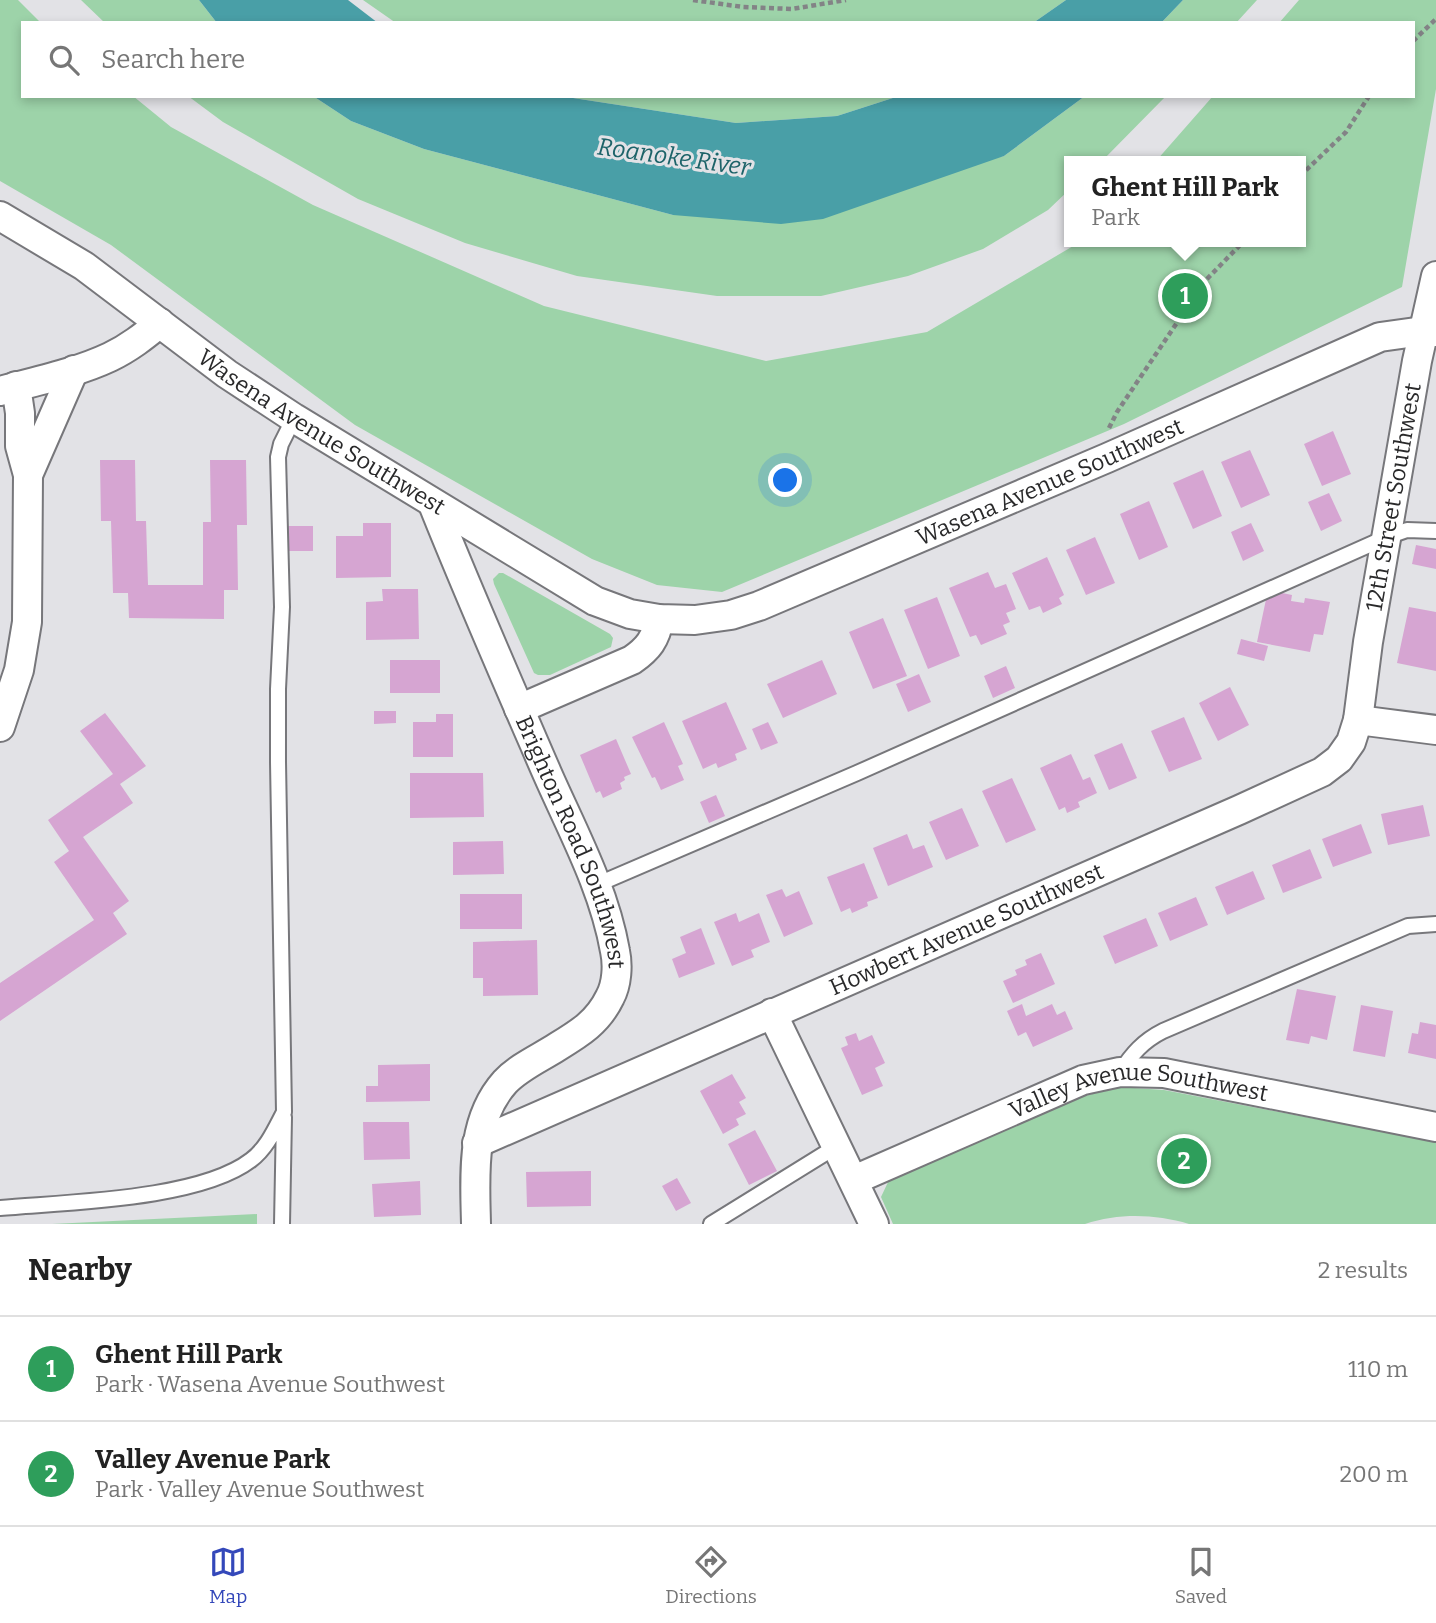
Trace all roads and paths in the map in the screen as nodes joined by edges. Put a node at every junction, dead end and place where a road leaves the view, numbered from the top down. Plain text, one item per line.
1 (694, 0) edge
2 (846, 0) edge
3 (837, 1) edge
4 (1436, 19) edge
5 (1415, 39) edge
6 (1368, 98) edge
7 (1306, 170) edge
8 (0, 216) edge
9 (1238, 247) edge
10 (1436, 276) edge
11 (160, 323) junction
12 (1429, 331) edge
13 (74, 370) junction
14 (8, 389) edge
15 (294, 418) junction
16 (1107, 458) junction
17 (28, 475) junction
18 (433, 504) junction
19 (1436, 531) edge
20 (1387, 537) junction
21 (659, 619) junction
22 (519, 709) junction
23 (1358, 720) junction
24 (0, 727) edge
25 (1436, 730) edge
26 (596, 885) junction
27 (1436, 924) edge
28 (772, 1013) junction
29 (1120, 1072) junction
30 (284, 1112) junction
31 (1436, 1127) edge
32 (477, 1143) junction
33 (837, 1146) junction
34 (854, 1180) junction
35 (0, 1208) edge
36 (282, 1224) edge
37 (476, 1224) edge
38 (711, 1224) edge
39 (874, 1224) edge

1 - 3 path
2 - 3 path
4 - 5 path
6 - 7 path
8 - 11 street, Wasena Avenue Southwest
9 - 16 path
10 - 12 street, 12th Street Southwest
11 - 13 street
11 - 15 street, Wasena Avenue Southwest
12 - 16 street, Wasena Avenue Southwest
12 - 20 street, 12th Street Southwest
13 - 14 street
13 - 17 street
14 - 17 street
15 - 18 street, Wasena Avenue Southwest
15 - 30 lane
16 - 21 street, Wasena Avenue Southwest
17 - 24 street
18 - 21 street, Wasena Avenue Southwest
18 - 22 street, Brighton Road Southwest
19 - 20 lane
20 - 23 street, 12th Street Southwest
20 - 26 lane
21 - 22 street
22 - 26 street, Brighton Road Southwest
23 - 25 street
23 - 28 street, Howbert Avenue Southwest
26 - 32 street, Brighton Road Southwest
27 - 29 lane
28 - 32 street, Howbert Avenue Southwest
28 - 33 street
29 - 31 street, Valley Avenue Southwest
29 - 34 street, Valley Avenue Southwest
30 - 35 lane
30 - 36 lane
32 - 37 street, Brighton Road Southwest
33 - 34 street
33 - 38 lane
34 - 39 street

